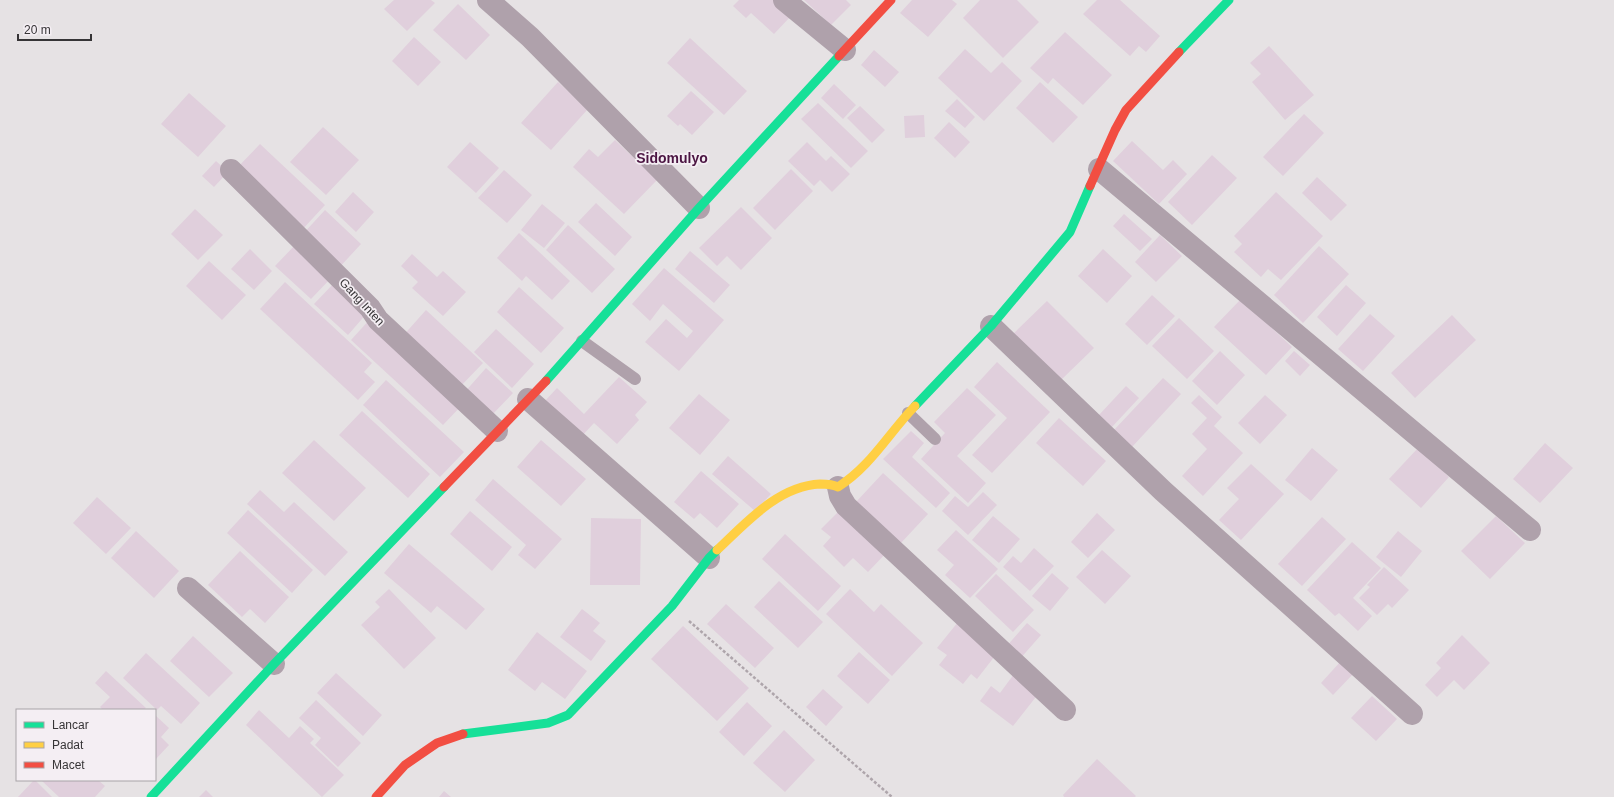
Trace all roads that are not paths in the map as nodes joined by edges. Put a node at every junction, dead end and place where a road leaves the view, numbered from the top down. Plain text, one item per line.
1 (488, 0) edge
2 (784, 0) edge
3 (891, 0) edge
4 (1229, 0) edge
5 (845, 50) junction
6 (1098, 169) junction
7 (231, 170) dead end
8 (699, 208) junction
9 (991, 326) junction
10 (582, 341) junction
11 (635, 379) dead end
12 (528, 399) junction
13 (908, 413) junction
14 (497, 431) junction
15 (935, 439) dead end
16 (838, 488) junction
17 (1530, 530) dead end
18 (709, 558) junction
19 (188, 588) dead end
20 (274, 664) junction
21 (1065, 710) dead end
22 (1412, 714) dead end
23 (151, 797) edge
24 (376, 797) edge

1 - 8 street
2 - 5 street
3 - 5 street
4 - 6 street
5 - 8 street
6 - 9 street
6 - 17 street
7 - 14 street, Gang Inten
8 - 10 street
9 - 13 street
9 - 22 street
10 - 11 lane
10 - 12 street
12 - 14 street
12 - 18 street
13 - 15 lane
13 - 16 street
14 - 20 street
16 - 18 street
16 - 21 street
18 - 24 street
19 - 20 street
20 - 23 street

